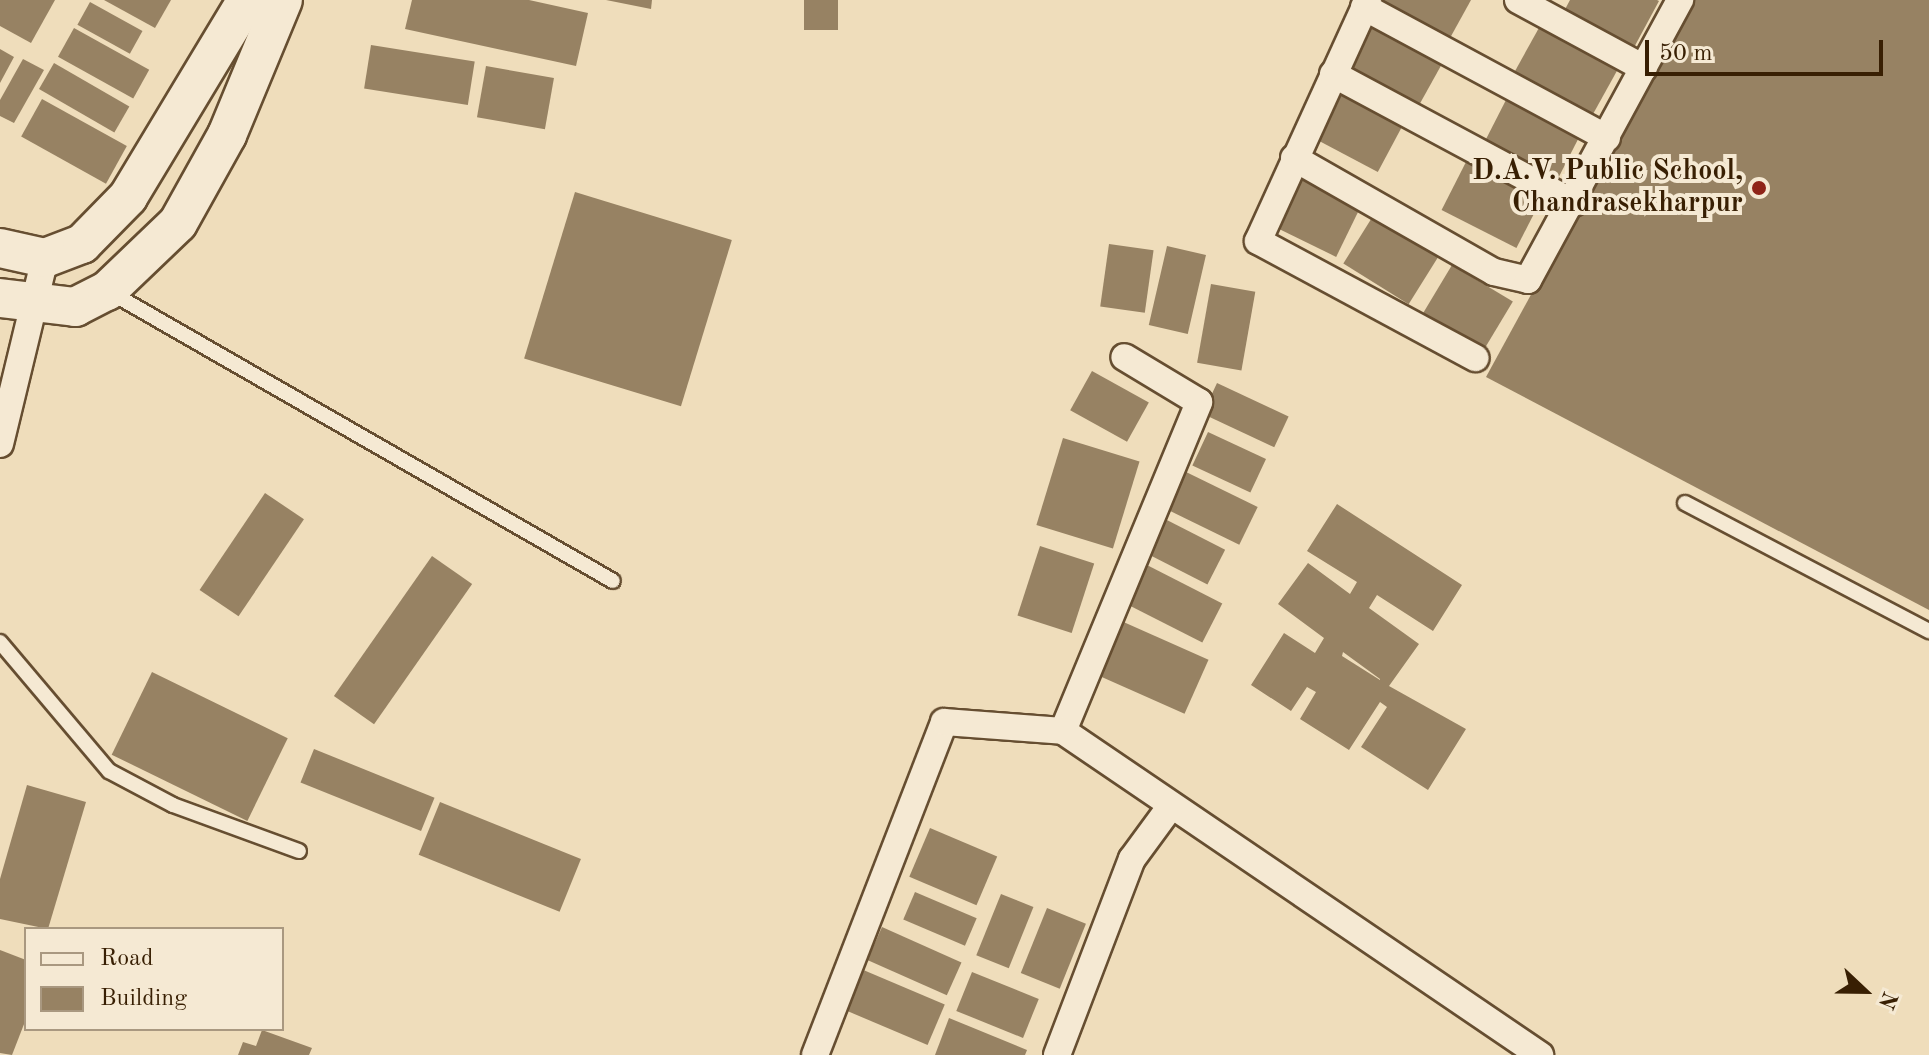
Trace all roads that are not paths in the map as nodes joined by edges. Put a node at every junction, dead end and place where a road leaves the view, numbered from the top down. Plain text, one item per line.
1 (247, 0) edge
2 (283, 0) edge
3 (1518, 0) edge
4 (1680, 0) edge
5 (1366, 4) edge
6 (1644, 68) junction
7 (1333, 74) junction
8 (1607, 138) junction
9 (1294, 158) junction
10 (1574, 203) junction
11 (0, 248) edge
12 (45, 258) junction
13 (107, 291) junction
14 (18, 303) edge
15 (1124, 357) dead end
16 (1475, 358) dead end
17 (0, 444) edge
18 (1685, 503) dead end
19 (613, 581) dead end
20 (1929, 631) edge
21 (0, 642) edge
22 (1063, 731) junction
23 (1171, 806) junction
24 (299, 851) dead end
25 (815, 1055) edge
26 (1057, 1055) edge
27 (1540, 1055) edge

1 - 12 street
2 - 13 street
3 - 6 street
4 - 6 street
5 - 7 street
5 - 8 street
6 - 8 street
7 - 9 street
7 - 10 street
8 - 10 street
9 - 10 street
9 - 16 street
11 - 12 street
12 - 14 street
13 - 14 street
13 - 19 lane
14 - 17 street
15 - 22 street
18 - 20 lane
21 - 24 lane
22 - 23 street
22 - 25 street
23 - 26 street
23 - 27 street

